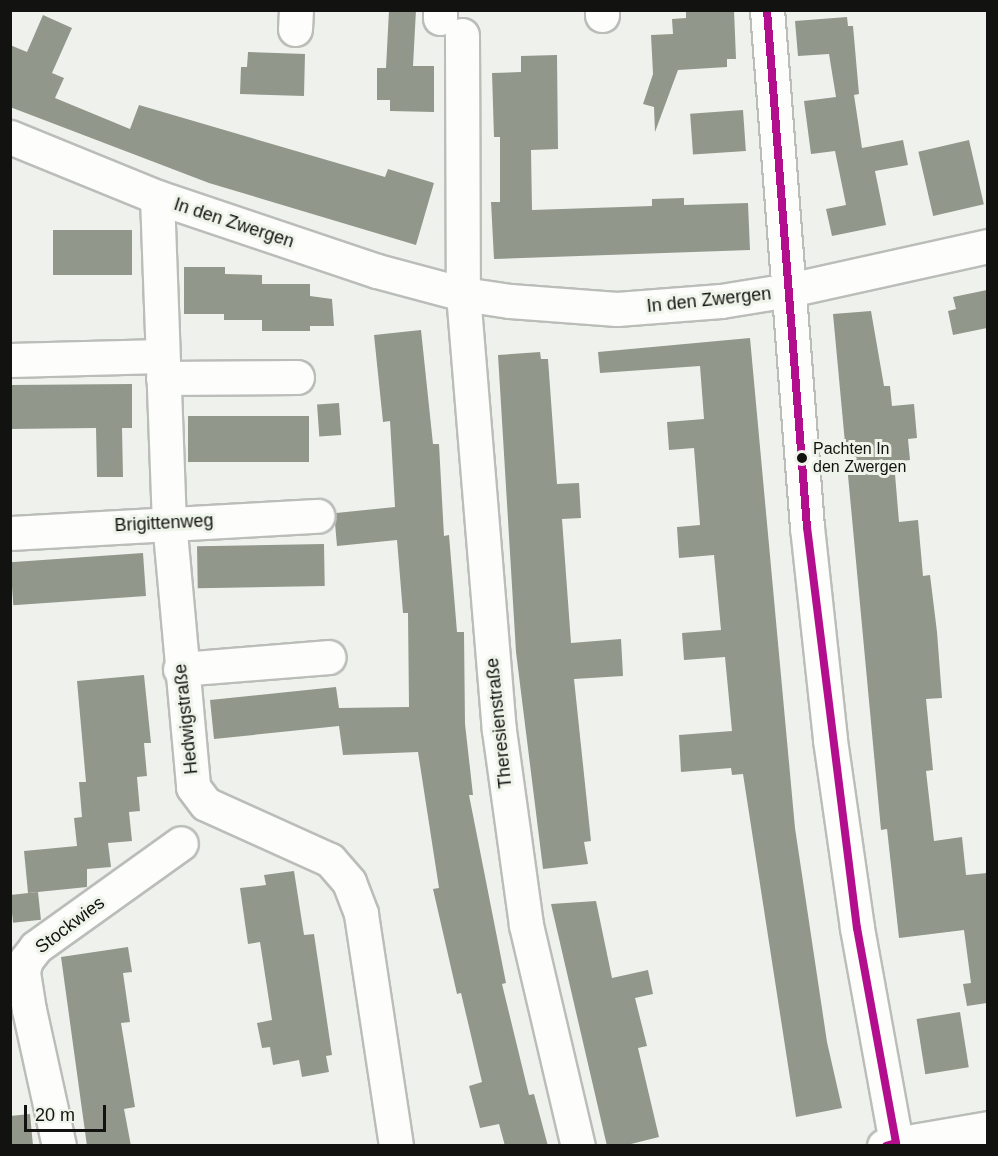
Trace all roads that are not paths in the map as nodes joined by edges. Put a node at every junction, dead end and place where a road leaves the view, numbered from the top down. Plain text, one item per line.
1 (767, 10) edge
2 (447, 21) edge
3 (10, 137) edge
4 (157, 197) junction
5 (987, 246) edge
6 (789, 291) junction
7 (463, 294) junction
8 (10, 360) edge
9 (163, 367) junction
10 (297, 377) dead end
11 (318, 516) dead end
12 (170, 521) junction
13 (10, 533) edge
14 (329, 657) dead end
15 (180, 669) junction
16 (181, 843) dead end
17 (20, 1010) edge
18 (987, 1128) edge
19 (890, 1144) edge
20 (58, 1146) edge
21 (396, 1146) edge
22 (578, 1146) edge

1 - 6 street
2 - 7 street
3 - 4 street, In den Zwergen
4 - 7 street, In den Zwergen
4 - 9 street, Hedwigstraße
5 - 6 street, In den Zwergen
6 - 7 street, In den Zwergen
6 - 19 street
7 - 22 street, Theresienstraße
8 - 9 street
9 - 10 street
9 - 12 street, Hedwigstraße
11 - 12 street, Brigittenweg
12 - 13 street, Brigittenweg
12 - 15 street, Hedwigstraße
14 - 15 street
15 - 21 street, Hedwigstraße
16 - 17 street, Stockwies
17 - 20 street, Stockwies
18 - 19 street

